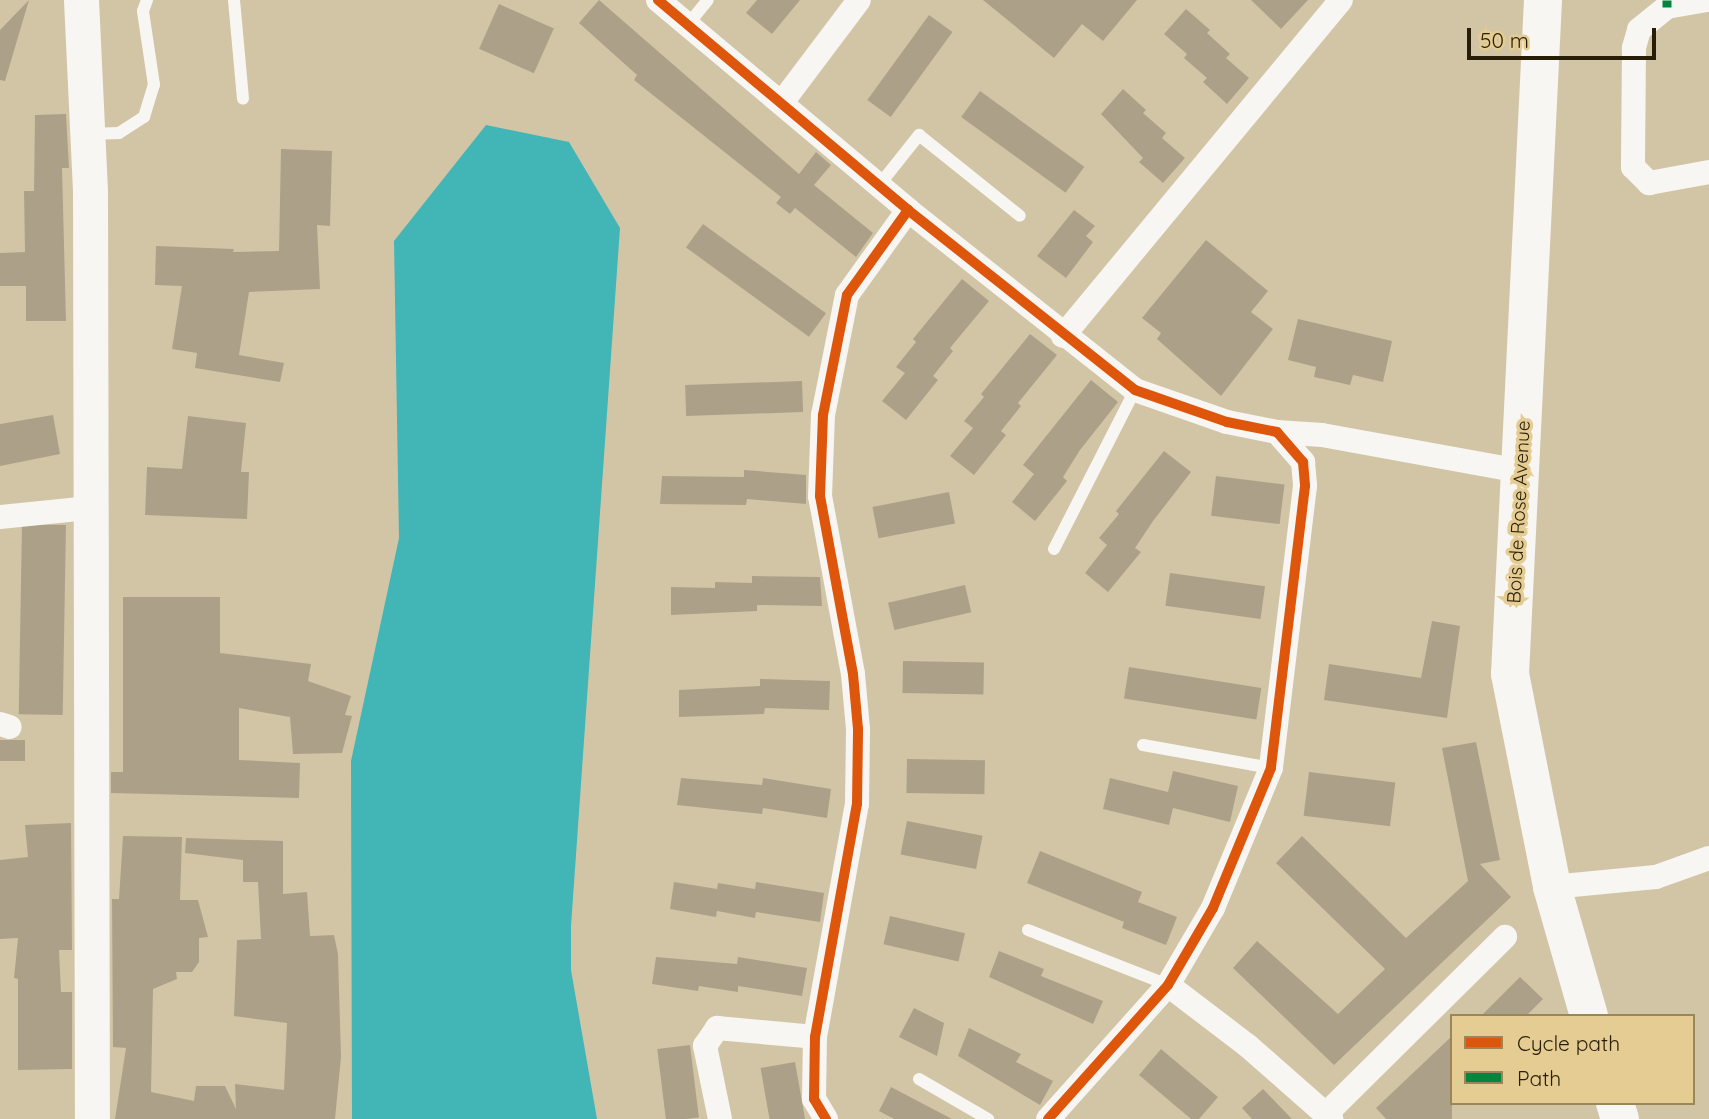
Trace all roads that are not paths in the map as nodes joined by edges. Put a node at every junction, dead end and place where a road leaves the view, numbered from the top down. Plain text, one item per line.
1 (81, 0) edge
2 (93, 0) edge
3 (147, 0) edge
4 (234, 0) edge
5 (658, 0) edge
6 (708, 0) edge
7 (859, 0) edge
8 (1341, 0) edge
9 (1543, 0) edge
10 (1707, 0) edge
11 (690, 22) junction
12 (84, 38) junction
13 (243, 99) dead end
14 (783, 101) junction
15 (89, 134) junction
16 (1709, 172) edge
17 (880, 184) junction
18 (908, 210) junction
19 (1020, 216) dead end
20 (1063, 336) junction
21 (1135, 390) junction
22 (1277, 432) junction
23 (1514, 470) dead end
24 (88, 508) junction
25 (0, 517) edge
26 (1054, 549) dead end
27 (1143, 745) dead end
28 (1271, 768) junction
29 (1709, 858) edge
30 (1552, 887) junction
31 (1028, 930) dead end
32 (1505, 937) dead end
33 (1168, 985) junction
34 (1588, 1014) edge
35 (815, 1037) junction
36 (919, 1079) dead end
37 (1328, 1117) edge
38 (92, 1119) edge
39 (720, 1119) edge
40 (826, 1119) edge
41 (988, 1119) edge
42 (1048, 1119) edge

1 - 12 main road
2 - 12 main road
3 - 15 lane
4 - 13 lane
5 - 11 street
6 - 11 lane
7 - 14 street
8 - 20 street
9 - 30 main road, Bois de Rose Avenue
10 - 16 street
11 - 14 street
12 - 15 main road
14 - 17 street
15 - 24 main road
17 - 18 street
17 - 19 lane
18 - 20 street
18 - 35 street
20 - 21 street
21 - 22 street
21 - 26 lane
22 - 23 street
22 - 28 street
24 - 25 street
24 - 38 main road
27 - 28 lane
28 - 33 street
29 - 30 street
30 - 34 main road, Bois de Rose Avenue
31 - 33 lane
32 - 37 street
33 - 37 street
33 - 42 street
35 - 39 street
35 - 40 street
36 - 41 lane

